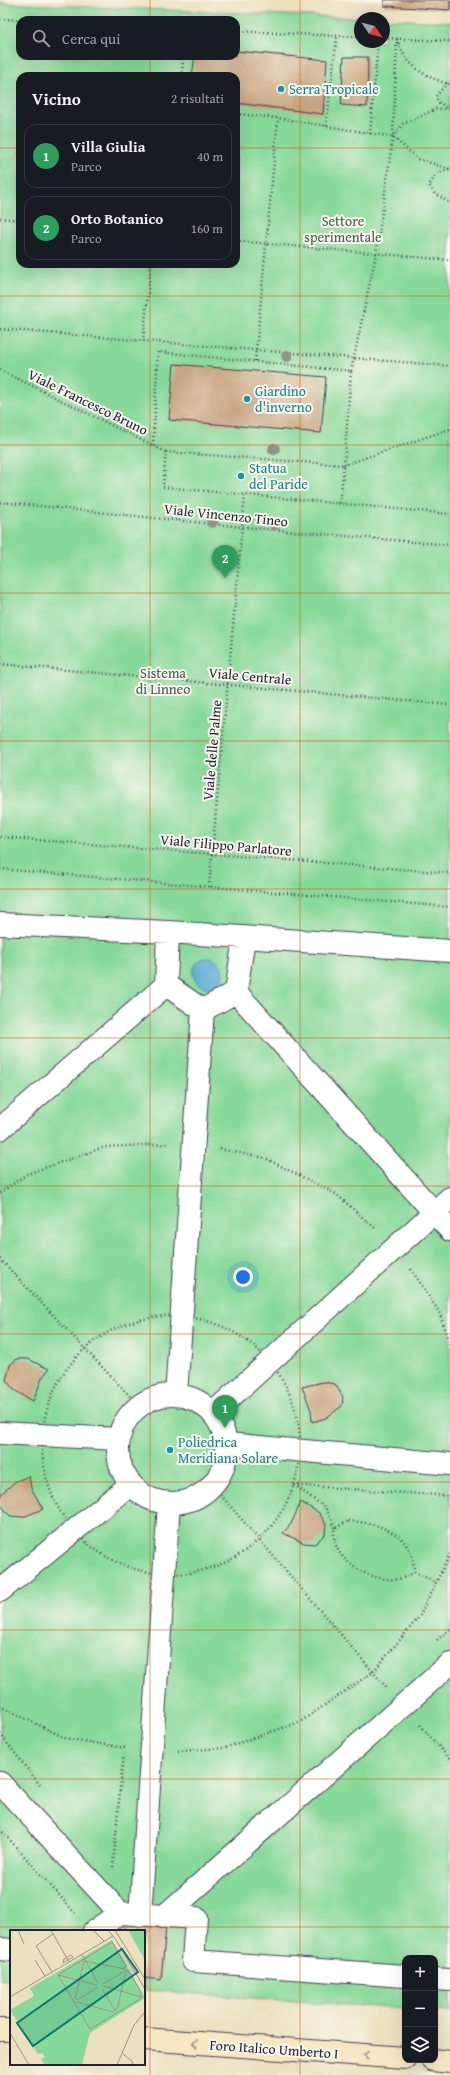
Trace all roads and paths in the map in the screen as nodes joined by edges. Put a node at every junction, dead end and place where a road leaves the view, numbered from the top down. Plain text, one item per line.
1 (0, 19) edge
2 (16, 20) edge
3 (240, 31) edge
4 (337, 36) junction
5 (354, 37) edge
6 (390, 38) edge
7 (397, 39) junction
8 (450, 41) edge
9 (377, 48) edge
10 (183, 60) edge
11 (182, 72) edge
12 (449, 83) edge
13 (449, 109) edge
14 (240, 114) edge
15 (278, 118) junction
16 (326, 126) junction
17 (370, 134) junction
18 (393, 137) junction
19 (450, 169) edge
20 (450, 203) edge
21 (0, 218) edge
22 (16, 220) edge
23 (240, 241) edge
24 (266, 244) junction
25 (376, 254) junction
26 (450, 260) edge
27 (152, 268) edge
28 (0, 329) edge
29 (143, 341) junction
30 (256, 350) junction
31 (354, 359) junction
32 (255, 361) junction
33 (450, 366) edge
34 (0, 370) edge
35 (351, 371) junction
36 (450, 429) edge
37 (153, 445) junction
38 (166, 452) junction
39 (344, 465) junction
40 (245, 495) junction
41 (0, 502) edge
42 (340, 504) junction
43 (450, 514) edge
44 (242, 527) junction
45 (450, 545) edge
46 (0, 664) edge
47 (228, 684) junction
48 (450, 705) edge
49 (0, 837) edge
50 (212, 854) junction
51 (0, 869) edge
52 (450, 873) edge
53 (209, 887) junction
54 (450, 907) edge
55 (0, 924) edge
56 (168, 932) junction
57 (244, 938) junction
58 (450, 951) edge
59 (166, 985) junction
60 (236, 992) junction
61 (203, 1010) junction
62 (0, 1129) edge
63 (194, 1143) junction
64 (0, 1193) edge
65 (450, 1198) edge
66 (434, 1211) junction
67 (450, 1230) edge
68 (396, 1246) junction
69 (0, 1259) edge
70 (182, 1316) junction
71 (450, 1344) edge
72 (84, 1349) junction
73 (270, 1361) junction
74 (176, 1395) junction
75 (138, 1406) junction
76 (213, 1413) junction
77 (0, 1433) edge
78 (42, 1435) junction
79 (118, 1439) junction
80 (227, 1444) junction
81 (300, 1450) junction
82 (450, 1464) edge
83 (130, 1485) junction
84 (294, 1485) junction
85 (213, 1486) junction
86 (450, 1496) edge
87 (169, 1504) junction
88 (335, 1528) junction
89 (73, 1531) junction
90 (259, 1539) junction
91 (450, 1554) edge
92 (414, 1572) junction
93 (164, 1574) junction
94 (436, 1582) junction
95 (0, 1591) edge
96 (450, 1664) edge
97 (373, 1672) junction
98 (402, 1705) junction
99 (0, 1706) edge
100 (0, 1734) edge
101 (124, 1748) junction
102 (152, 1752) junction
103 (450, 1759) edge
104 (0, 1783) edge
105 (44, 1790) dead end
106 (0, 1830) edge
107 (142, 1878) junction
108 (76, 1914) dead end
109 (130, 1914) junction
110 (163, 1917) junction
111 (96, 1930) edge
112 (0, 1949) edge
113 (10, 1950) edge
114 (402, 1976) edge
115 (438, 1979) edge
116 (450, 1980) edge
117 (145, 2039) edge
118 (402, 2058) edge
119 (438, 2061) edge
120 (450, 2062) edge

1 - 2 path
3 - 4 path
4 - 5 path
4 - 16 path
6 - 7 path
7 - 8 path
7 - 12 path
7 - 18 path
9 - 17 path
10 - 11 path
12 - 13 path
13 - 18 path
14 - 15 path
15 - 16 path
15 - 24 path
16 - 17 path
17 - 18 path
18 - 19 path
18 - 25 path
19 - 20 path
21 - 22 path
23 - 24 path
24 - 25 path
24 - 30 path
25 - 26 path
25 - 31 path
27 - 29 path
28 - 29 path
29 - 30 path
30 - 31 path
30 - 32 path
31 - 33 path
31 - 35 path
32 - 35 path
32 - 37 path
34 - 37 path, Viale Francesco Bruno
35 - 39 path
36 - 39 path
37 - 38 path, Viale Francesco Bruno
38 - 39 path
38 - 40 path
39 - 42 path
40 - 42 path
40 - 44 path, Viale delle Palme
41 - 44 path, Viale Vincenzo Tineo
42 - 43 path
44 - 45 path, Viale Vincenzo Tineo
44 - 47 path, Viale delle Palme
46 - 47 path, Viale Centrale
47 - 48 path, Viale Centrale
47 - 50 path, Viale delle Palme
49 - 50 path, Viale Filippo Parlatore
50 - 52 path, Viale Filippo Parlatore
50 - 53 path, Viale delle Palme
51 - 53 path
53 - 54 path
55 - 56 street
56 - 57 street
56 - 59 street
57 - 58 street
57 - 60 street
59 - 61 street
59 - 62 street
60 - 61 street
60 - 66 street
61 - 63 street
63 - 64 path
63 - 68 path
63 - 70 street
65 - 66 street
66 - 67 street
66 - 68 street
68 - 71 path
68 - 73 street
69 - 72 path
70 - 72 path
70 - 73 path
70 - 74 street
72 - 75 path
72 - 78 path
73 - 76 street
73 - 81 path
74 - 75 street
74 - 76 street
75 - 79 street
76 - 80 street
77 - 78 street
78 - 79 street
78 - 89 path
79 - 83 street
80 - 81 street
80 - 85 street
81 - 82 street
81 - 84 path
83 - 87 street
83 - 89 street
84 - 86 path
84 - 88 path
84 - 90 path
85 - 87 street
85 - 90 path
87 - 93 street
88 - 92 path
88 - 92 path
89 - 93 path
89 - 95 street
90 - 93 path
90 - 97 path
91 - 94 path
92 - 94 path
93 - 102 street
94 - 97 path
96 - 98 street
97 - 98 path
97 - 102 path
98 - 103 path
98 - 110 street
99 - 101 path
100 - 105 path
101 - 102 path
101 - 107 path
102 - 107 street
104 - 109 street
106 - 108 path
107 - 109 street
109 - 110 street
109 - 111 street
110 - 114 street
112 - 113 street
115 - 116 street
118 -> 117 main road, Foro Italico Umberto I
119 - 120 main road

